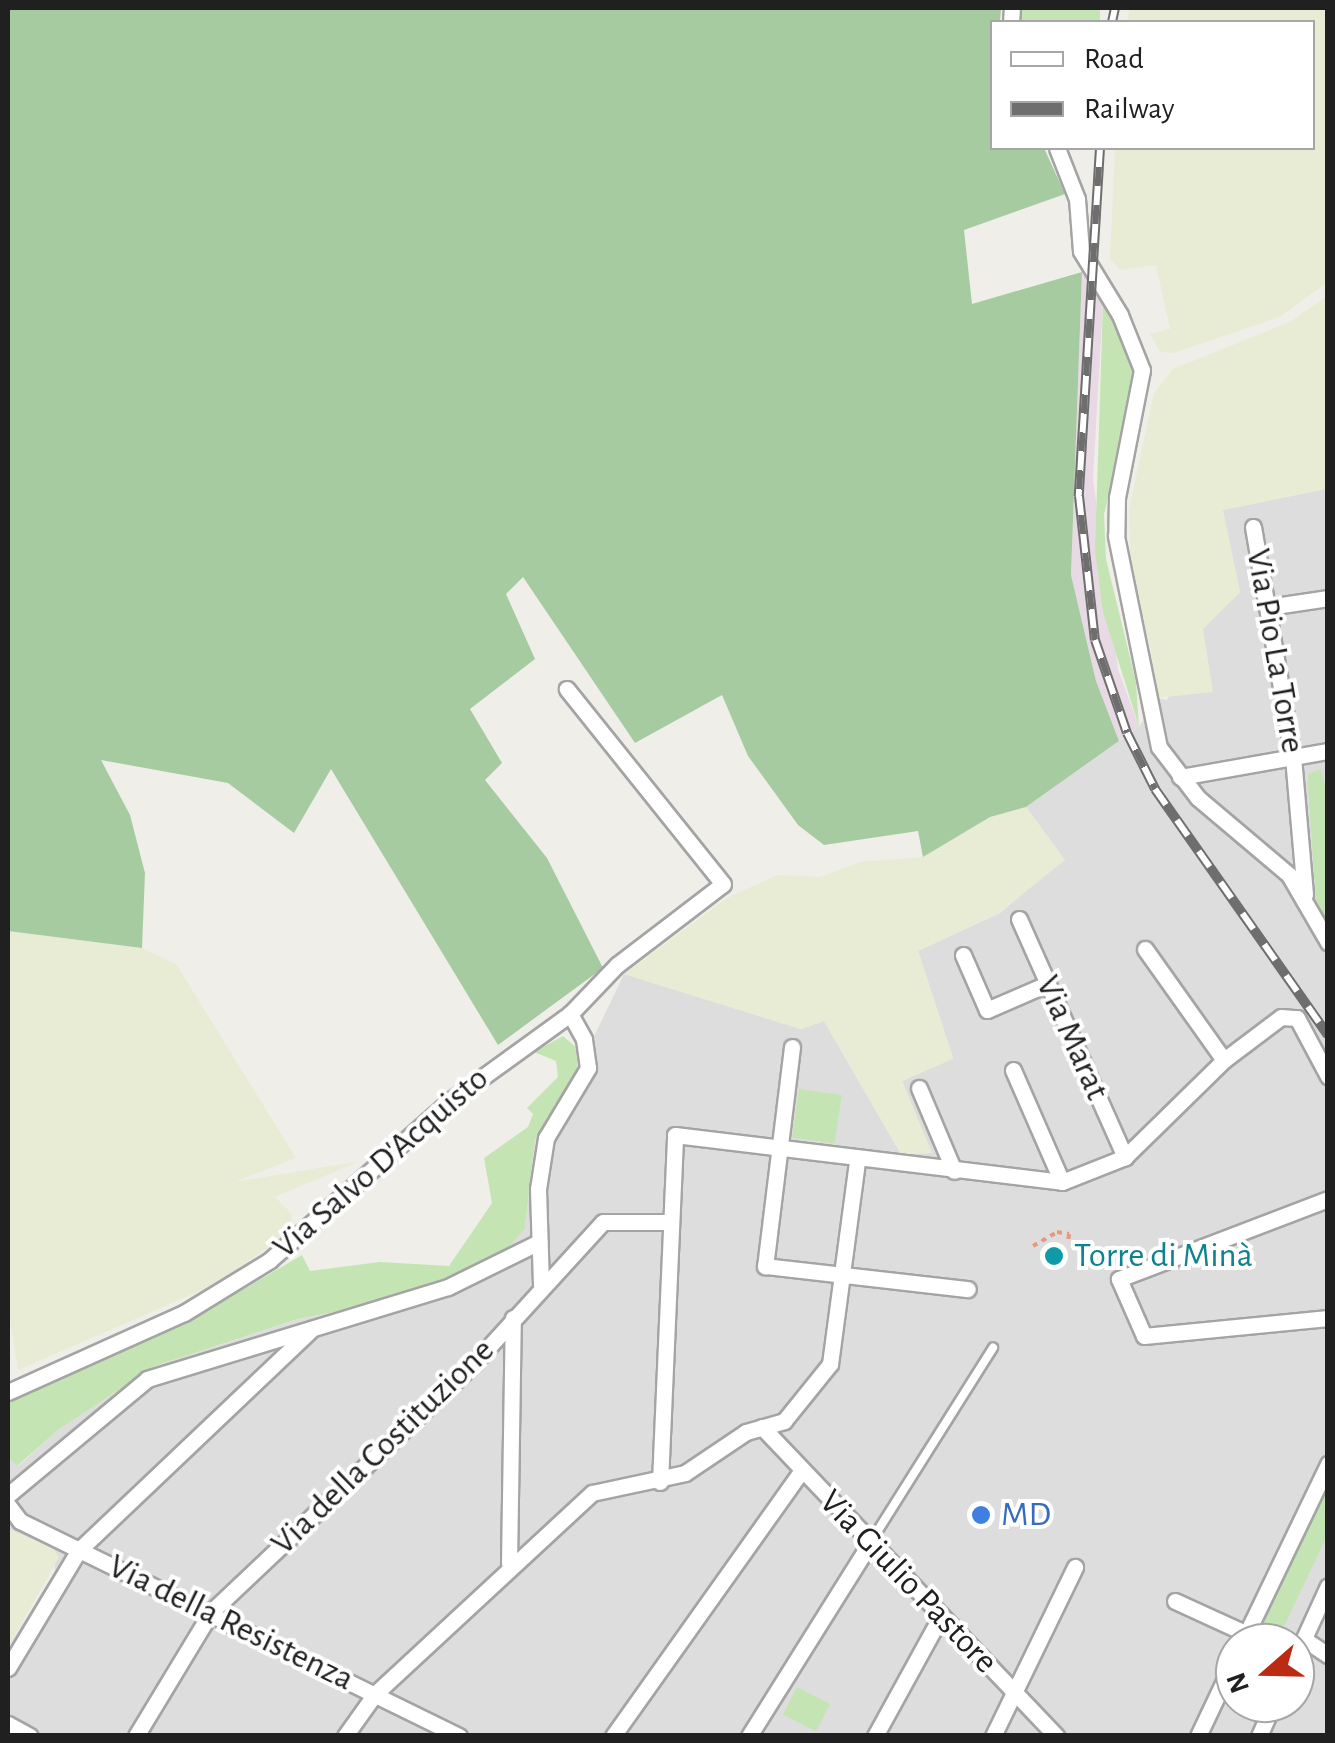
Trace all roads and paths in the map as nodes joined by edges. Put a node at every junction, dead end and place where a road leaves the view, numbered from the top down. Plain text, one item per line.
1 (1058, 150) edge
2 (1254, 527) dead end
3 (1328, 598) edge
4 (1268, 607) junction
5 (567, 689) dead end
6 (1328, 752) edge
7 (1293, 757) junction
8 (1180, 777) junction
9 (1304, 894) junction
10 (1019, 920) dead end
11 (1328, 942) edge
12 (1145, 949) dead end
13 (963, 955) dead end
14 (1047, 984) junction
15 (570, 1014) junction
16 (792, 1047) dead end
17 (1224, 1060) junction
18 (1013, 1070) dead end
19 (1328, 1076) edge
20 (919, 1088) dead end
21 (780, 1150) junction
22 (1125, 1157) junction
23 (858, 1161) junction
24 (954, 1171) junction
25 (1062, 1182) junction
26 (1328, 1198) edge
27 (672, 1222) junction
28 (540, 1242) junction
29 (1068, 1244) dead end
30 (1033, 1246) dead end
31 (841, 1277) junction
32 (541, 1285) junction
33 (968, 1290) dead end
34 (514, 1318) junction
35 (1328, 1318) edge
36 (314, 1328) junction
37 (994, 1348) dead end
38 (8, 1392) edge
39 (762, 1428) junction
40 (1328, 1464) edge
41 (801, 1471) junction
42 (660, 1482) junction
43 (8, 1495) edge
44 (8, 1505) edge
45 (870, 1543) junction
46 (79, 1550) junction
47 (509, 1563) junction
48 (1075, 1568) dead end
49 (1328, 1586) edge
50 (1175, 1600) dead end
51 (211, 1612) junction
52 (940, 1616) junction
53 (1217, 1623) edge
54 (1251, 1623) edge
55 (1311, 1623) edge
56 (8, 1668) edge
57 (1014, 1692) junction
58 (374, 1694) junction
59 (1215, 1700) edge
60 (8, 1724) edge
61 (30, 1736) edge
62 (136, 1736) edge
63 (344, 1736) edge
64 (459, 1736) edge
65 (613, 1736) edge
66 (749, 1736) edge
67 (875, 1736) edge
68 (992, 1736) edge
69 (1056, 1736) edge
70 (1198, 1736) edge

1 - 8 street
2 - 4 street, Via Pio La Torre
3 - 4 street
4 - 7 street, Via Pio La Torre
5 - 15 street, Via Salvo D'Acquisto
6 - 7 street
7 - 8 street
7 - 9 street, Via Pio La Torre
8 - 9 street
9 - 11 street
10 - 14 street, Via Marat
12 - 17 street
13 - 14 street
14 - 22 street, Via Marat
15 - 28 street
15 - 38 street, Via Salvo D'Acquisto
16 - 21 street
17 - 19 street
17 - 22 street
18 - 25 street
20 - 24 street
21 - 23 street
21 - 27 street
21 - 31 street
22 - 25 street
23 - 24 street
23 - 31 street
24 - 25 street
26 - 35 street
27 - 32 street, Via della Costituzione
27 - 42 street
28 - 32 street
28 - 36 street
29 - 30 path
31 - 33 street
31 - 39 street
32 - 34 street, Via della Costituzione
34 - 47 street
34 - 51 street, Via della Costituzione
36 - 43 street
36 - 46 street
37 - 45 lane
39 - 41 street, Via Giulio Pastore
39 - 42 street
40 - 54 street
41 - 45 street, Via Giulio Pastore
41 - 65 street
42 - 47 street
44 - 46 street, Via della Resistenza
45 - 52 street, Via Giulio Pastore
45 - 66 street
46 - 51 street, Via della Resistenza
46 - 56 street
47 - 58 street
48 - 57 street
49 - 55 street
50 - 53 street
51 - 58 street, Via della Resistenza
51 - 62 street, Via della Costituzione
52 - 57 street, Via Giulio Pastore
52 - 67 street
57 - 68 street
57 - 69 street, Via Giulio Pastore
58 - 63 street
58 - 64 street, Via della Resistenza
59 - 70 street
60 - 61 street

